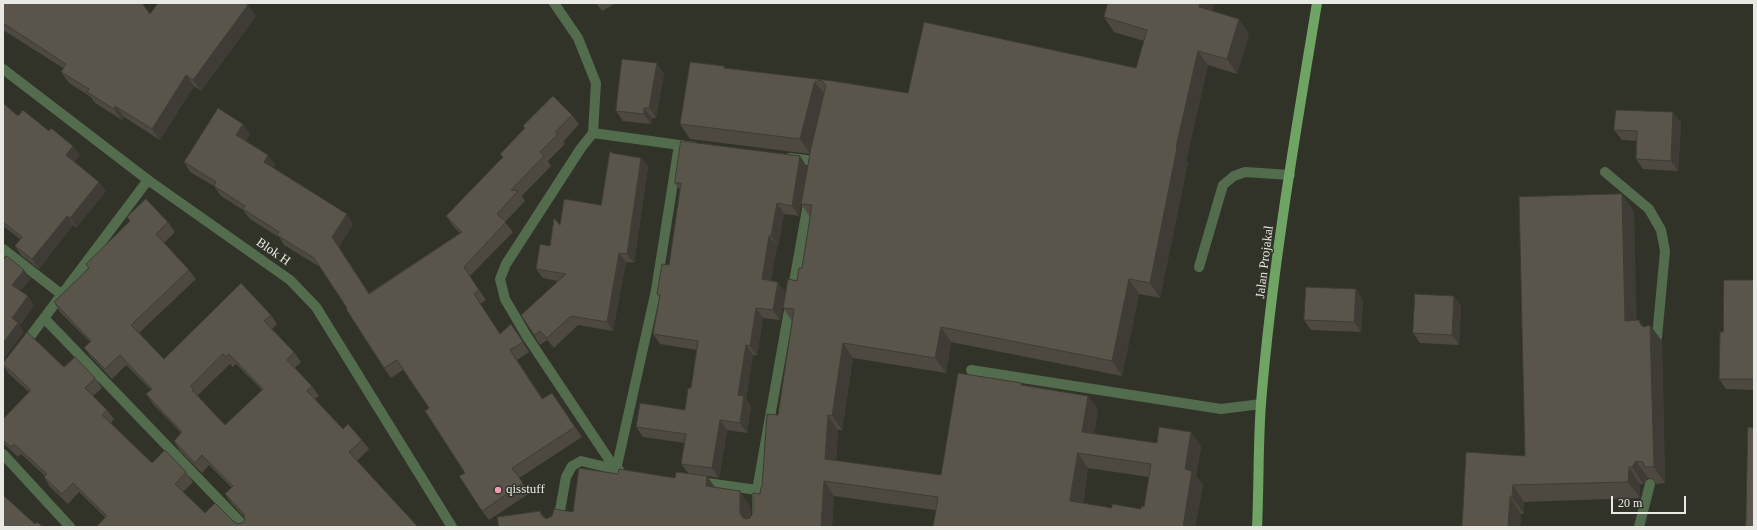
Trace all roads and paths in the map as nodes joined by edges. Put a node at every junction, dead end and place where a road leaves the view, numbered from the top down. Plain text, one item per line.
1 (554, 3) edge
2 (1317, 3) edge
3 (3, 69) edge
4 (593, 133) junction
5 (679, 145) junction
6 (702, 148) edge
7 (778, 157) edge
8 (816, 161) edge
9 (1605, 172) dead end
10 (1290, 175) junction
11 (148, 180) junction
12 (811, 185) edge
13 (3, 249) edge
14 (1199, 267) dead end
15 (61, 294) junction
16 (44, 318) junction
17 (1657, 337) dead end
18 (17, 353) edge
19 (971, 370) dead end
20 (1261, 404) junction
21 (3, 454) edge
22 (616, 470) junction
23 (632, 472) edge
24 (686, 480) edge
25 (1650, 484) edge
26 (756, 490) junction
27 (70, 527) edge
28 (245, 527) edge
29 (452, 527) edge
30 (557, 527) edge
31 (757, 527) edge
32 (1257, 527) edge
33 (1639, 527) edge

1 - 4 street
2 - 10 main road, Jalan Projakal
3 - 11 street, Blok H
4 - 5 street
4 - 22 street
5 - 6 street
5 - 22 street
7 - 8 street
9 - 17 street
10 - 14 street
10 - 20 main road, Jalan Projakal
11 - 15 street
11 - 29 street, Blok H
12 - 26 street
13 - 15 street
15 - 16 street
16 - 18 street
16 - 28 street
19 - 20 street
20 - 32 main road, Jalan Projakal
21 - 27 street
22 - 23 street
22 - 30 street
24 - 26 street
25 - 33 street
26 - 31 street

